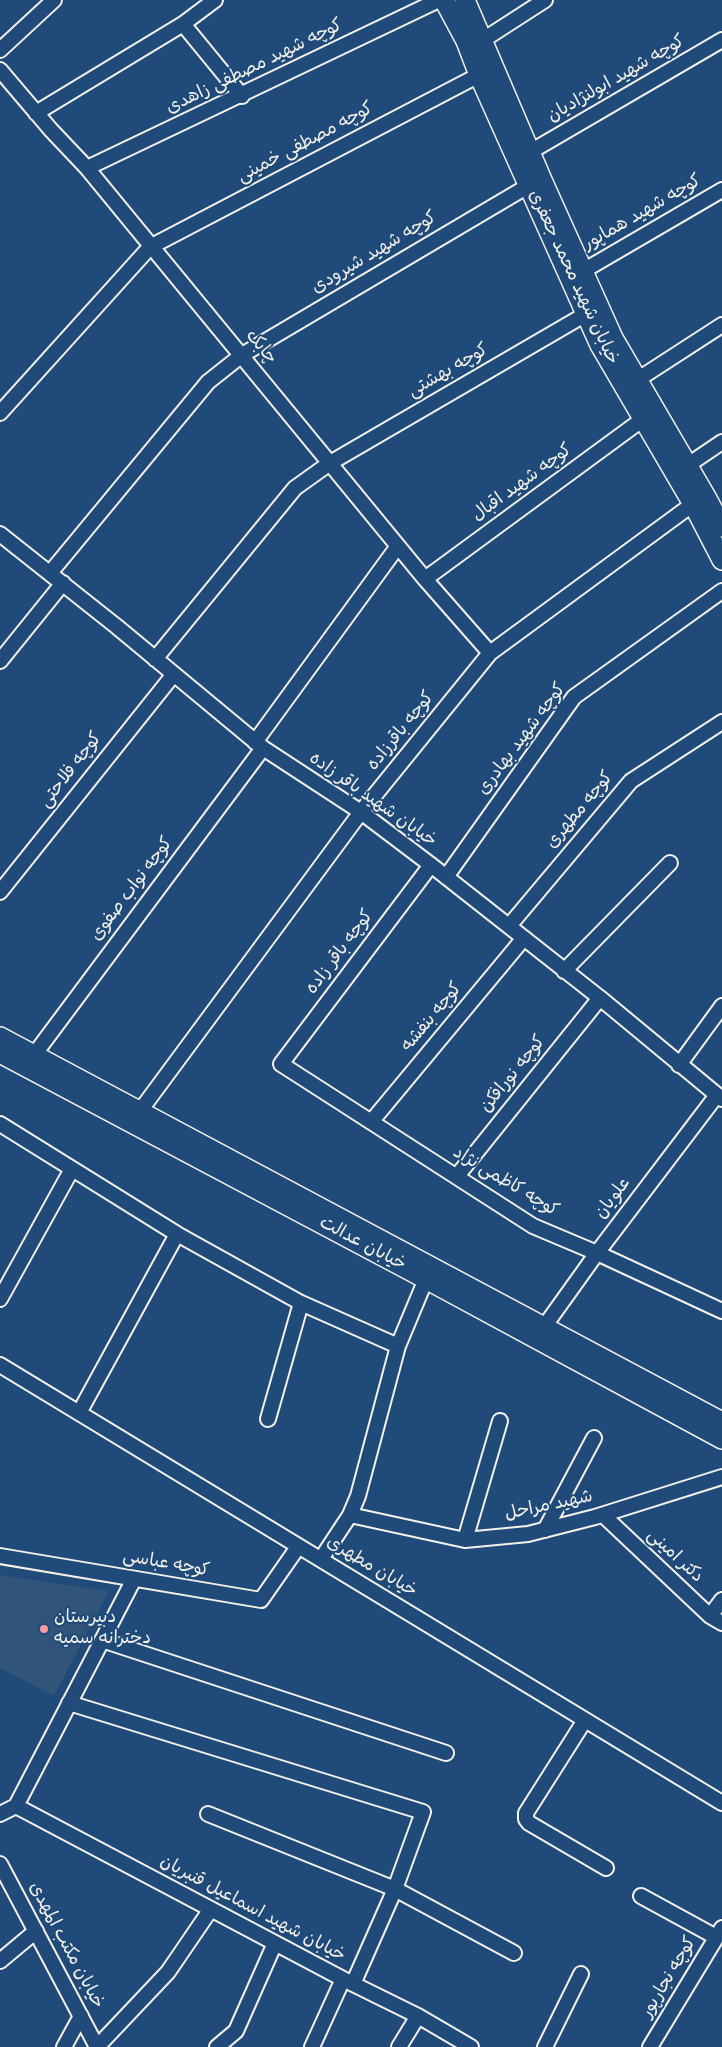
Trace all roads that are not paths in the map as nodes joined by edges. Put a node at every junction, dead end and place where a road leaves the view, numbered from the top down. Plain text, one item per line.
1 (54, 0) edge
2 (215, 0) edge
3 (439, 0) edge
4 (444, 0) edge
5 (465, 0) edge
6 (545, 0) edge
7 (183, 24) junction
8 (722, 40) edge
9 (474, 41) junction
10 (0, 50) edge
11 (1, 73) edge
12 (479, 75) junction
13 (242, 96) junction
14 (36, 113) junction
15 (530, 152) junction
16 (86, 168) junction
17 (528, 186) junction
18 (722, 190) edge
19 (150, 247) junction
20 (583, 271) junction
21 (586, 314) junction
22 (722, 325) edge
23 (242, 355) junction
24 (637, 380) junction
25 (0, 413) edge
26 (643, 419) junction
27 (722, 442) edge
28 (330, 463) junction
29 (688, 465) junction
30 (693, 504) junction
31 (722, 527) edge
32 (0, 534) edge
33 (398, 546) junction
34 (722, 560) edge
35 (50, 573) junction
36 (425, 579) junction
37 (63, 583) junction
38 (722, 591) edge
39 (490, 653) junction
40 (155, 659) junction
41 (0, 661) edge
42 (174, 674) junction
43 (722, 722) edge
44 (259, 745) junction
45 (361, 812) junction
46 (670, 863) dead end
47 (431, 865) junction
48 (446, 877) junction
49 (0, 892) edge
50 (509, 926) junction
51 (524, 938) junction
52 (564, 971) junction
53 (600, 998) junction
54 (722, 1006) edge
55 (0, 1037) edge
56 (34, 1055) junction
57 (2, 1059) edge
58 (281, 1064) joint
59 (679, 1065) junction
60 (719, 1097) edge
61 (140, 1111) junction
62 (371, 1122) junction
63 (0, 1124) edge
64 (72, 1169) junction
65 (457, 1176) junction
66 (177, 1234) junction
67 (597, 1253) junction
68 (426, 1279) junction
69 (0, 1299) edge
70 (301, 1303) junction
71 (722, 1311) edge
72 (544, 1327) junction
73 (398, 1346) junction
74 (0, 1365) edge
75 (79, 1414) junction
76 (268, 1419) dead end
77 (500, 1421) dead end
78 (722, 1422) edge
79 (594, 1438) dead end
80 (722, 1439) edge
81 (722, 1477) edge
82 (350, 1515) junction
83 (603, 1515) junction
84 (545, 1530) junction
85 (465, 1540) junction
86 (298, 1547) junction
87 (0, 1556) edge
88 (321, 1559) junction
89 (134, 1579) junction
90 (722, 1600) edge
91 (716, 1619) edge
92 (102, 1640) junction
93 (70, 1703) junction
94 (585, 1720) junction
95 (446, 1753) dead end
96 (722, 1803) edge
97 (16, 1806) junction
98 (0, 1814) edge
99 (208, 1814) dead end
100 (0, 1864) edge
101 (606, 1868) dead end
102 (395, 1889) junction
103 (642, 1896) dead end
104 (212, 1909) junction
105 (36, 1931) junction
106 (719, 1933) edge
107 (275, 1943) junction
108 (514, 1953) dead end
109 (0, 1961) edge
110 (581, 1974) dead end
111 (348, 1982) junction
112 (81, 2016) junction
113 (418, 2016) junction
114 (64, 2047) edge
115 (97, 2047) edge
116 (217, 2047) edge
117 (312, 2047) edge
118 (399, 2047) edge
119 (471, 2047) edge
120 (545, 2047) edge
121 (650, 2047) edge

1 - 10 street
2 - 7 street
3 - 13 street, کوچه شهید مصطفی زاهدی
4 - 9 main road
5 - 9 main road
6 - 9 street
7 - 13 street
7 - 14 street
8 - 15 street, کوچه شهید ابولنژادیان
9 - 12 main road, خیابان شهید محمد جعفری
9 - 15 main road, خیابان شهید محمد جعفری
11 - 14 street, چابک
12 - 17 main road, خیابان شهید محمد جعفری
12 - 19 street, کوچه مصطفی خمینی
13 - 16 street, کوچه شهید مصطفی زاهدی
14 - 16 street, چابک
15 - 20 main road, خیابان شهید محمد جعفری
16 - 19 street, چابک
17 - 21 main road, خیابان شهید محمد جعفری
17 - 23 street, کوچه شهید شیرودی
18 - 20 street, کوچه شهید هماپور
19 - 23 street, چابک
19 - 25 street
20 - 24 main road, خیابان شهید محمد جعفری
21 - 26 main road, خیابان شهید محمد جعفری
21 - 28 street, کوچه بهشتی
22 - 24 street
23 - 28 street, چابک
23 - 35 street, کوچه شهید شیرودی
24 - 29 main road, خیابان شهید محمد جعفری
26 - 30 main road, خیابان شهید محمد جعفری
26 - 36 street, کوچه شهید اقبال
27 - 29 street
28 - 33 street, چابک
28 - 40 street, کوچه بهشتی
29 - 31 main road, خیابان شهید محمد جعفری
30 - 34 main road, خیابان شهید محمد جعفری
30 - 39 street, کوچه باقرزاده
32 - 35 street, خیابان شهید باقر زاده
33 - 36 street, چابک
33 - 44 street, کوچه نواب صفوی
35 - 37 street, خیابان شهید باقر زاده
36 - 39 street, چابک
37 - 40 street, خیابان شهید باقر زاده
37 - 41 street
38 - 48 street, کوچه شهید بهادری
39 - 45 street, کوچه باقرزاده
40 - 42 street, خیابان شهید باقر زاده
42 - 44 street, خیابان شهید باقر زاده
42 - 49 street, کوچه فلاحتی
43 - 50 street, کوچه مطهری
44 - 45 street, خیابان شهید باقر زاده
44 - 56 street, کوچه نواب صفوی
45 - 47 street, خیابان شهید باقر زاده
45 - 61 street, کوچه باقرزاده
46 - 52 street
47 - 48 street, خیابان شهید باقر زاده
47 - 58 street, کوچه باقر زاده
48 - 50 street, خیابان شهید باقر زاده
50 - 51 street, خیابان شهید باقر زاده
51 - 52 street, خیابان شهید باقر زاده
51 - 62 street, کوچه بنفشه
52 - 53 street, خیابان شهید باقر زاده
53 - 59 street, خیابان شهید باقر زاده
53 - 65 street, کوچه نورافکن
54 - 59 street
55 - 56 main road, خیابان عدالت
56 - 61 main road, خیابان عدالت
57 - 68 main road, خیابان عدالت
58 - 62 street, کوچه کاظمی نژاد
59 - 60 street, خیابان شهید باقر زاده
60 - 67 street, علویان
61 - 72 main road, خیابان عدالت
62 - 65 street, کوچه کاظمی نژاد
63 - 64 street
64 - 66 street
64 - 69 street
65 - 67 street, کوچه کاظمی نژاد
66 - 70 street
66 - 75 street
67 - 71 street, کوچه کاظمی نژاد
67 - 72 street, علویان
68 - 73 street
68 - 80 main road, خیابان عدالت
70 - 73 street
70 - 76 street
72 - 78 main road, خیابان عدالت
73 - 82 street
74 - 75 street, خیابان مطهری
75 - 86 street, خیابان مطهری
77 - 85 street
79 - 84 street
81 - 83 street, شهید مراحل
82 - 85 street, شهید مراحل
82 - 88 street
83 - 84 street, شهید مراحل
83 - 91 street, دکتر امینی
84 - 85 street, شهید مراحل
86 - 88 street, خیابان مطهری
86 - 89 street, کوچه عباسی
87 - 89 street, کوچه عباسی
88 - 94 street, خیابان مطهری
89 - 92 street
90 - 91 street
92 - 93 street
92 - 95 street
93 - 97 street
93 - 102 street
94 - 96 street, خیابان مطهری
94 - 101 street
97 - 98 street
97 - 104 street, خیابان شهید اسماعیل قنبریان
99 - 102 street
100 - 105 street, خیابان مکتب المهدی
102 - 108 street
102 - 111 street
103 - 106 street
104 - 107 street, خیابان شهید اسماعیل قنبریان
104 - 115 street
105 - 109 street
105 - 112 street, خیابان مکتب المهدی
106 - 121 street, کوچه نجارپور
107 - 111 street, خیابان شهید اسماعیل قنبریان
107 - 116 street
110 - 120 street
111 - 113 street, خیابان شهید اسماعیل قنبریان
111 - 117 street
112 - 114 street
112 - 115 street, خیابان مکتب المهدی
113 - 118 street
113 - 119 street, خیابان شهید اسماعیل قنبریان

